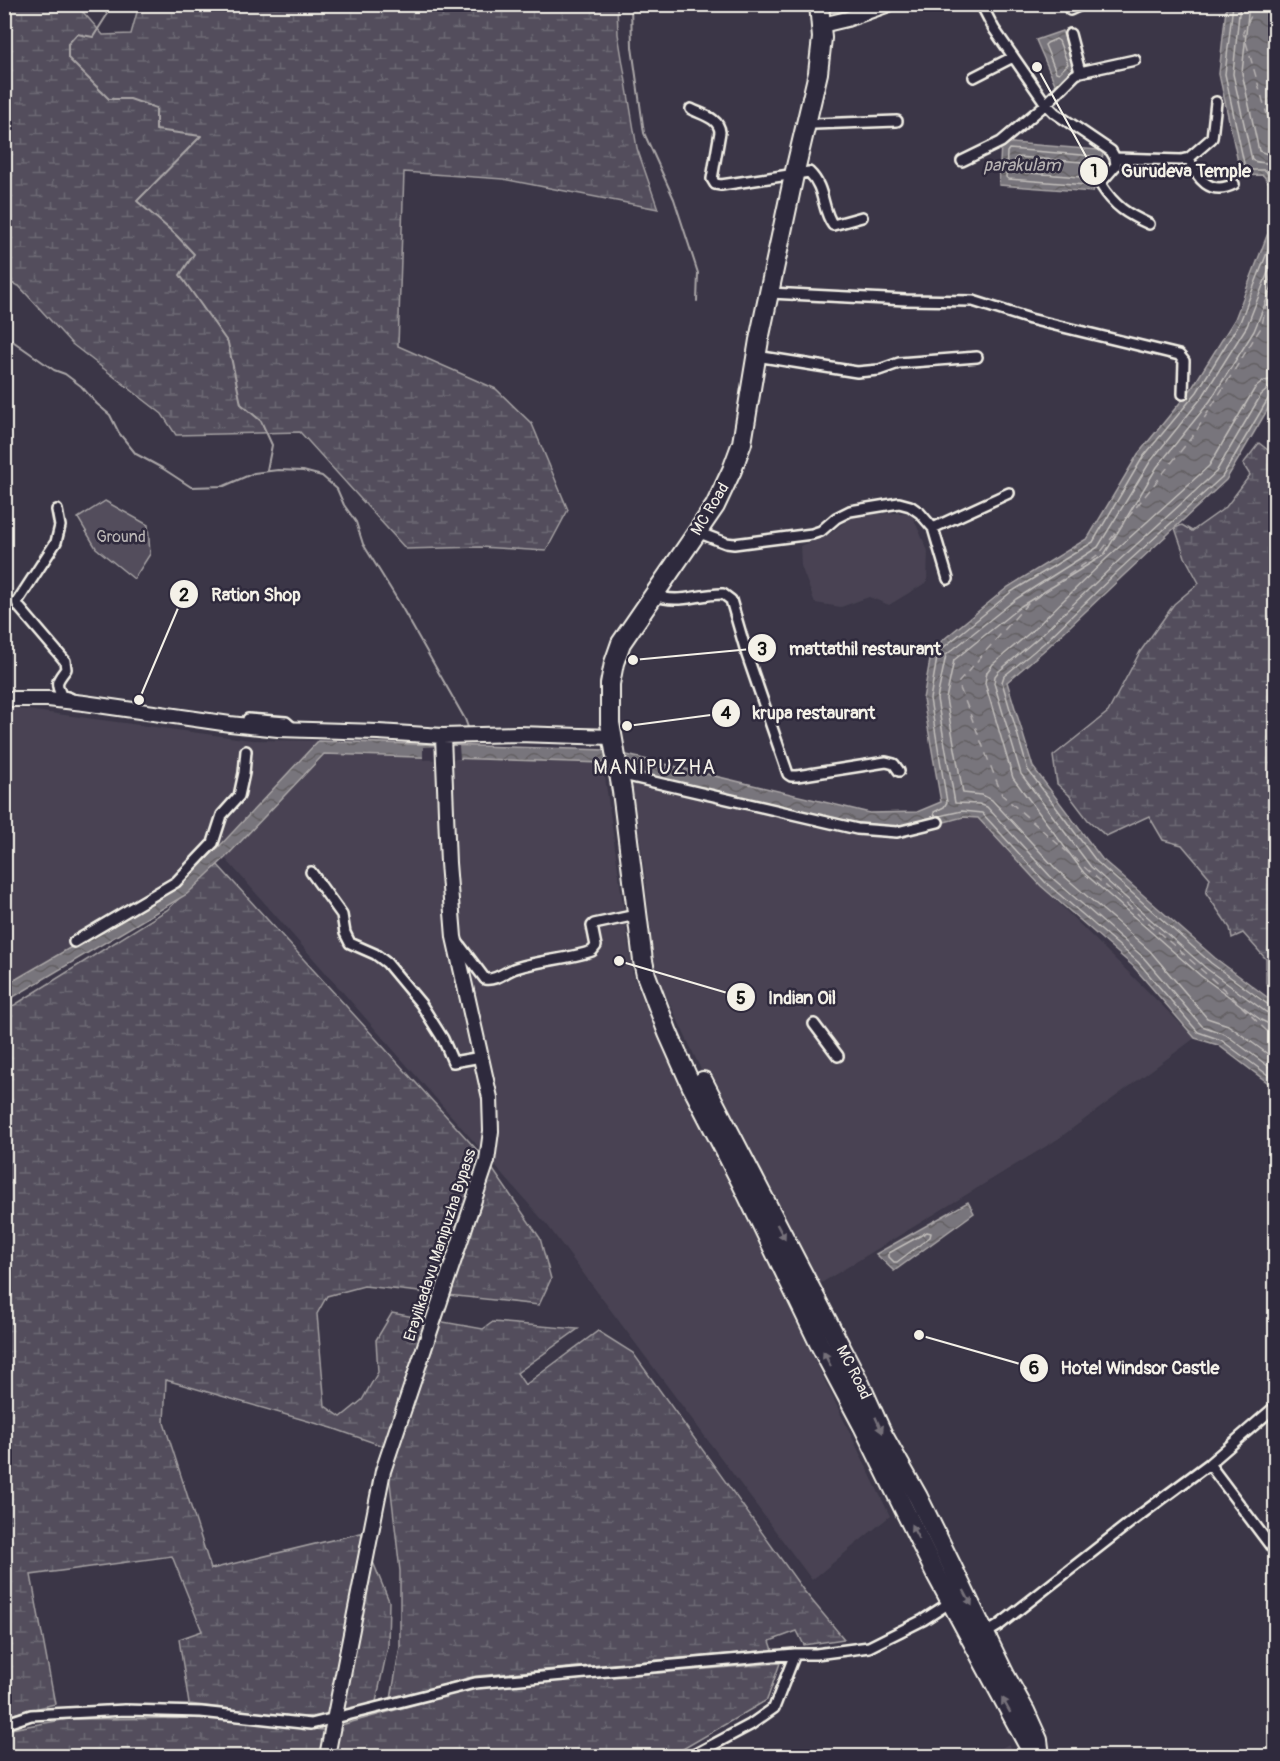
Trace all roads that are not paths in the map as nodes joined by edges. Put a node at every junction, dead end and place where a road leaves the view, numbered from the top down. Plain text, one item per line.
1 (819, 4) edge
2 (889, 4) edge
3 (981, 4) edge
4 (1083, 4) edge
5 (1070, 10) dead end
6 (822, 25) junction
7 (1070, 34) dead end
8 (1013, 57) junction
9 (1135, 60) dead end
10 (1080, 72) junction
11 (974, 77) dead end
12 (1216, 102) dead end
13 (1046, 104) junction
14 (692, 109) dead end
15 (897, 121) dead end
16 (807, 122) junction
17 (1115, 158) junction
18 (1189, 159) junction
19 (963, 161) dead end
20 (794, 175) junction
21 (1233, 184) dead end
22 (862, 217) dead end
23 (1149, 224) dead end
24 (770, 293) junction
25 (756, 356) junction
26 (977, 357) dead end
27 (1183, 394) dead end
28 (1010, 493) dead end
29 (57, 510) dead end
30 (933, 528) junction
31 (697, 532) junction
32 (948, 579) dead end
33 (654, 594) junction
34 (4, 699) edge
35 (295, 729) junction
36 (443, 736) junction
37 (612, 737) junction
38 (246, 751) dead end
39 (618, 768) junction
40 (899, 771) dead end
41 (938, 822) dead end
42 (311, 872) dead end
43 (636, 915) junction
44 (454, 937) junction
45 (74, 942) dead end
46 (814, 1024) dead end
47 (838, 1056) dead end
48 (481, 1057) junction
49 (852, 1389) junction
50 (1275, 1406) edge
51 (1209, 1464) junction
52 (1275, 1553) edge
53 (951, 1602) junction
54 (985, 1634) junction
55 (795, 1654) junction
56 (334, 1718) junction
57 (4, 1724) edge
58 (327, 1756) edge
59 (692, 1756) edge
60 (1034, 1756) edge
61 (1040, 1756) edge

1 - 6 highway, MC Road
2 - 6 main road
3 - 8 street
4 - 5 street
6 - 16 highway, MC Road
7 - 10 street
8 - 11 street
8 - 13 street
9 - 10 street
10 - 13 street
12 - 18 street
13 - 17 street
13 - 19 street
14 - 20 street
15 - 16 street
16 - 20 highway, MC Road
17 - 18 street
17 - 23 street
18 - 21 street
20 - 22 street
20 - 24 highway, MC Road
24 - 25 highway, MC Road
24 - 27 street
25 - 26 street
25 - 31 highway, MC Road
28 - 30 street
29 - 35 street
30 - 31 street
30 - 32 street
31 - 33 highway, MC Road
33 - 37 highway, MC Road
33 - 40 street
34 - 35 main road
35 - 36 main road
36 - 37 main road
36 - 44 main road, Erayilkadavu Manipuzha Bypass
37 - 39 highway, MC Road
38 - 45 street
39 - 41 street
39 - 43 highway, MC Road
42 - 48 street
43 - 44 street
43 - 49 highway, MC Road
44 - 48 main road, Erayilkadavu Manipuzha Bypass
46 - 47 street
48 - 56 main road, Erayilkadavu Manipuzha Bypass
53 -> 49 highway, MC Road
49 -> 54 highway, MC Road
50 - 51 street
51 - 52 street
51 - 54 street
53 - 55 street
60 -> 53 highway, MC Road
54 - 61 highway, MC Road
55 - 56 street
55 - 59 street
56 - 57 street
56 - 58 main road, Erayilkadavu Manipuzha Bypass

